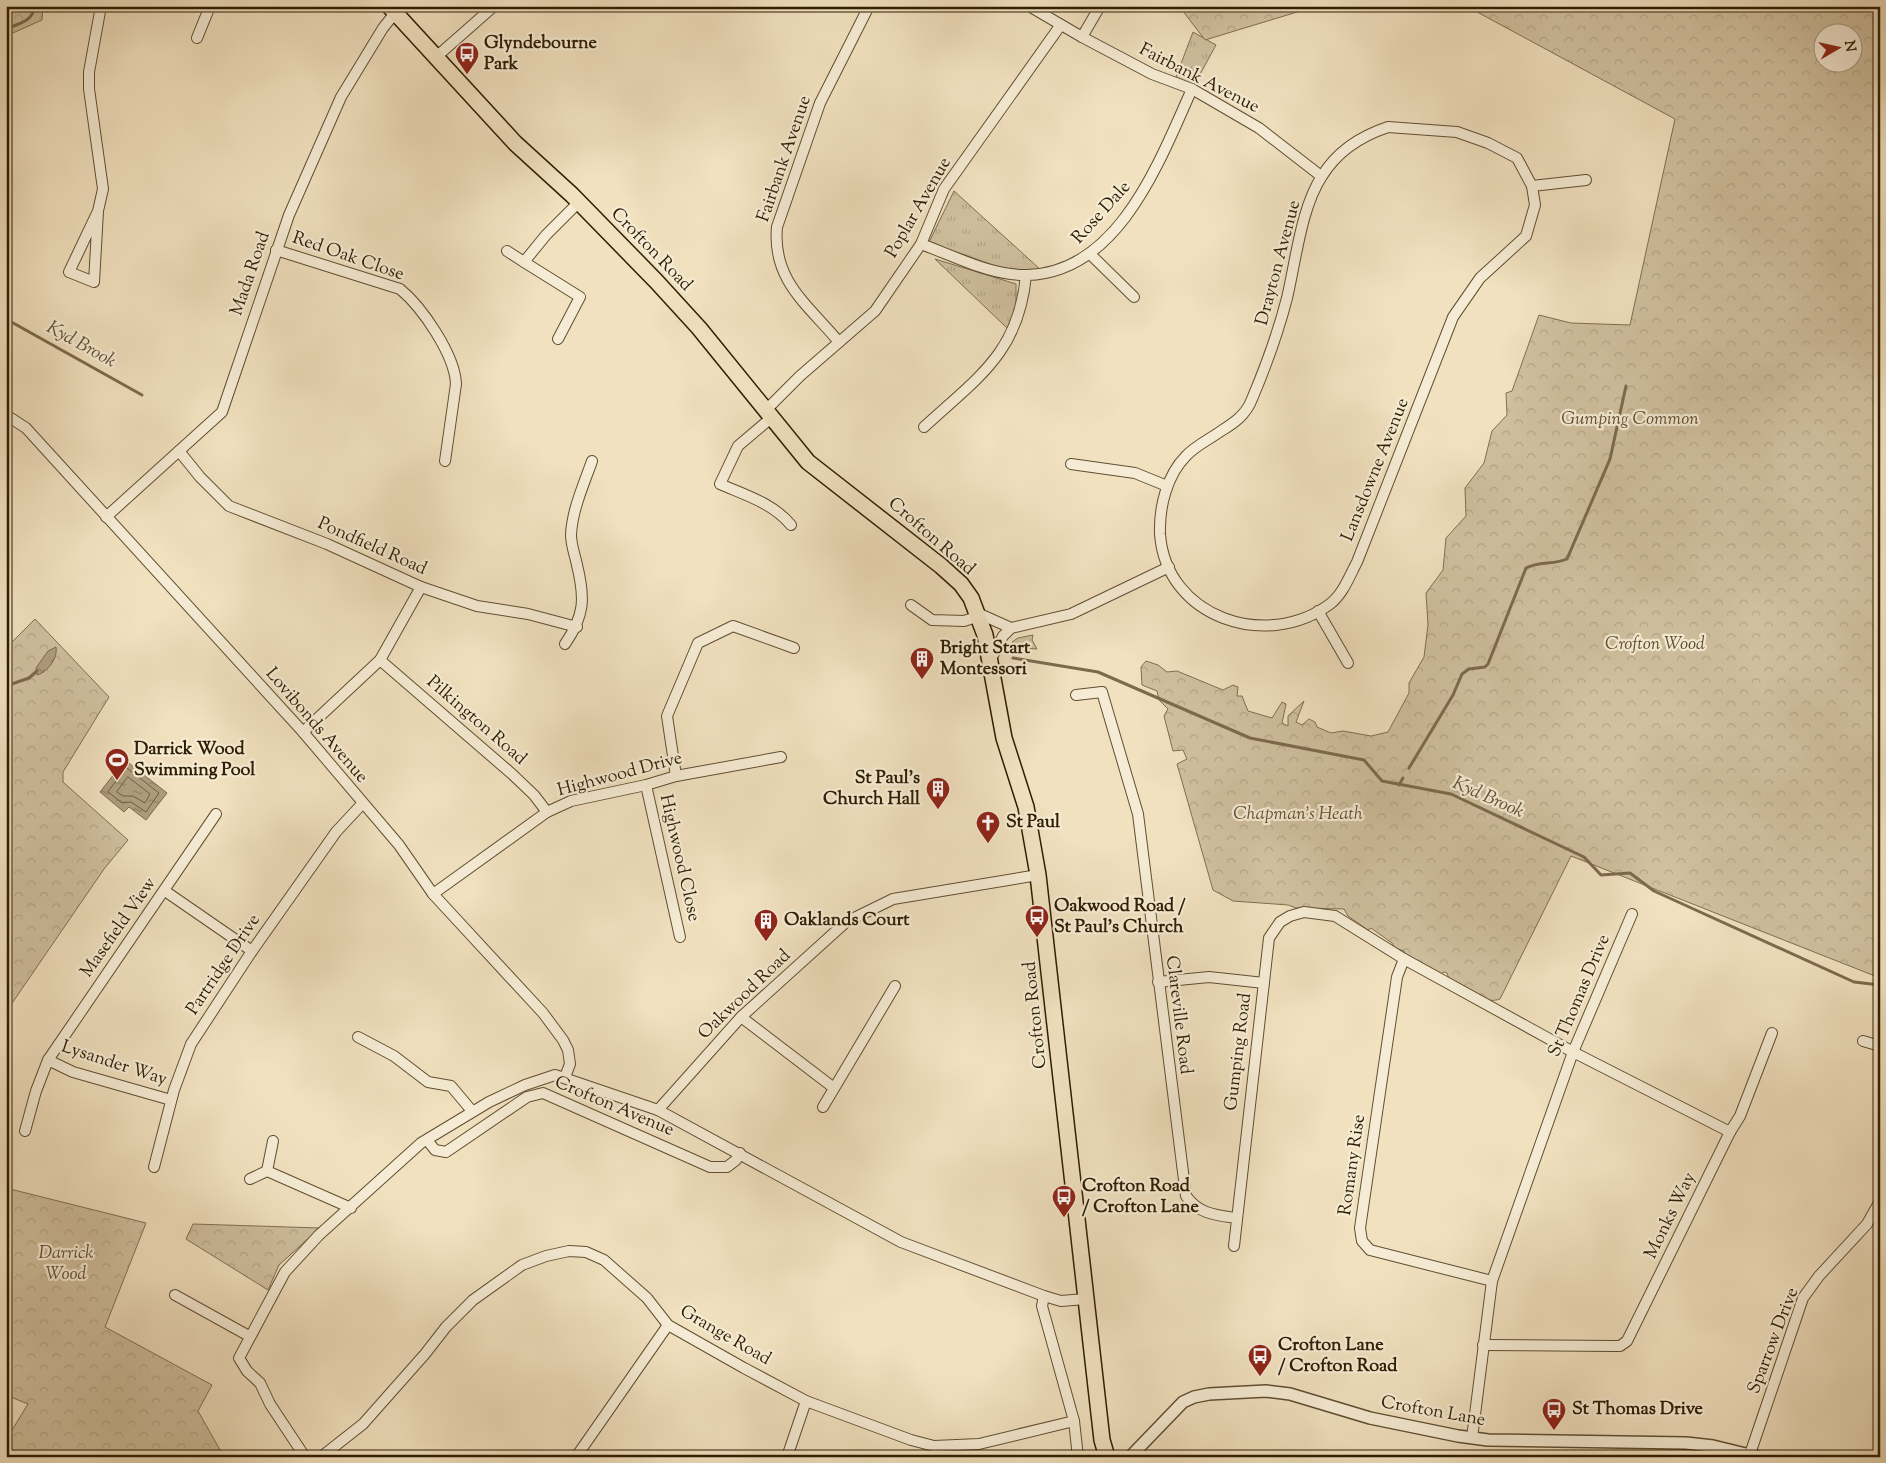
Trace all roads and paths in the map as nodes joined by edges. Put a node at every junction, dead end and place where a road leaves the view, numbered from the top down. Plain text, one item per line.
1 (101, 6) edge
2 (210, 6) edge
3 (494, 6) edge
4 (869, 6) edge
5 (1029, 6) edge
6 (1100, 6) edge
7 (392, 10) edge
8 (1060, 26) junction
9 (1082, 37) junction
10 (197, 38) dead end
11 (436, 58) junction
12 (1192, 90) junction
13 (1322, 176) junction
14 (1586, 180) dead end
15 (1532, 186) junction
16 (579, 202) junction
17 (98, 211) junction
18 (921, 244) junction
19 (276, 250) junction
20 (507, 251) dead end
21 (1090, 254) junction
22 (524, 262) junction
23 (1026, 275) junction
24 (1134, 297) dead end
25 (558, 340) dead end
26 (839, 342) junction
27 (768, 414) junction
28 (6, 416) edge
29 (924, 427) dead end
30 (179, 451) junction
31 (445, 461) dead end
32 (592, 461) dead end
33 (1072, 464) dead end
34 (1167, 486) junction
35 (106, 517) junction
36 (791, 525) dead end
37 (1170, 567) junction
38 (421, 587) junction
39 (911, 605) dead end
40 (1318, 611) junction
41 (978, 616) junction
42 (577, 627) junction
43 (1011, 628) junction
44 (566, 644) dead end
45 (794, 648) dead end
46 (380, 660) junction
47 (990, 662) junction
48 (1348, 663) dead end
49 (1076, 695) dead end
50 (303, 732) junction
51 (781, 757) dead end
52 (676, 776) junction
53 (646, 785) junction
54 (362, 804) junction
55 (547, 812) junction
56 (216, 814) dead end
57 (1038, 875) junction
58 (165, 891) junction
59 (433, 894) junction
60 (1632, 914) dead end
61 (680, 937) dead end
62 (252, 951) junction
63 (1404, 959) junction
64 (1158, 982) junction
65 (1264, 983) junction
66 (895, 986) dead end
67 (741, 1017) junction
68 (1772, 1033) dead end
69 (358, 1037) dead end
70 (1863, 1041) dead end
71 (1880, 1046) edge
72 (1573, 1052) junction
73 (48, 1060) junction
74 (566, 1077) junction
75 (834, 1088) junction
76 (171, 1100) junction
77 (823, 1106) dead end
78 (658, 1110) junction
79 (472, 1111) junction
80 (25, 1131) dead end
81 (1730, 1132) junction
82 (427, 1140) junction
83 (273, 1141) dead end
84 (740, 1153) junction
85 (154, 1167) dead end
86 (267, 1171) junction
87 (250, 1179) dead end
88 (1880, 1202) edge
89 (351, 1208) junction
90 (1236, 1218) junction
91 (1234, 1246) dead end
92 (1492, 1281) junction
93 (175, 1295) dead end
94 (1044, 1296) junction
95 (1085, 1299) junction
96 (668, 1325) junction
97 (249, 1336) junction
98 (1483, 1345) junction
99 (806, 1401) junction
100 (1074, 1421) junction
101 (1472, 1438) junction
102 (1754, 1455) edge
103 (305, 1457) edge
104 (321, 1457) edge
105 (576, 1457) edge
106 (787, 1457) edge
107 (1078, 1457) edge
108 (1107, 1457) edge
109 (1130, 1457) edge

1 - 17 street
2 - 10 street
3 - 11 street
4 - 26 street, Fairbank Avenue
5 - 8 street, Fairbank Avenue
6 - 9 street
7 - 11 main road, Crofton Road
7 - 19 street, Mada Road
8 - 9 street, Fairbank Avenue
8 - 18 street, Poplar Avenue
9 - 12 street, Fairbank Avenue
11 - 16 main road, Crofton Road
12 - 13 street, Fairbank Avenue
12 - 21 street, Rose Dale
13 - 15 street, Drayton Avenue
13 - 34 street, Drayton Avenue
14 - 15 street
15 - 40 street, Lansdowne Avenue
16 - 22 street
16 - 27 main road, Crofton Road
17 - 17 street
18 - 23 street, Rose Dale
18 - 26 street, Poplar Avenue
19 - 30 street, Mada Road
19 - 31 street, Red Oak Close
20 - 22 street
21 - 23 street, Rose Dale
21 - 24 street
22 - 25 street
23 - 29 street
26 - 27 street, Poplar Avenue
27 - 36 street, Poplar Avenue
27 - 41 main road, Crofton Road
28 - 35 street, Lovibonds Avenue
30 - 35 street, Mada Road
30 - 38 street, Pondfield Road
32 - 42 street
33 - 34 street
34 - 37 street, Drayton Avenue
35 - 50 street, Lovibonds Avenue
37 - 40 street, Lansdowne Avenue
37 - 43 street
38 - 42 street, Pondfield Road
38 - 46 street
39 - 41 street
40 - 48 street
41 - 43 street
41 - 47 main road, Crofton Road
42 - 44 street
43 - 47 street
45 - 52 street
46 - 50 street
46 - 55 street, Pilkington Road
47 - 57 main road, Crofton Road
49 - 64 street, Clareville Road
50 - 54 street, Lovibonds Avenue
51 - 52 street, Highwood Drive
52 - 53 street, Highwood Drive
53 - 55 street, Highwood Drive
53 - 61 street, Highwood Close
54 - 59 street, Lovibonds Avenue
54 - 62 street, Partridge Drive
55 - 59 street, Highwood Drive
56 - 58 street, Masefield View
57 - 67 street, Oakwood Road
57 - 95 main road, Crofton Road
58 - 62 street
58 - 73 street, Masefield View
59 - 74 street, Lovibonds Avenue
60 - 72 street, St Thomas Drive
62 - 76 street, Partridge Drive
63 - 65 street, Gumping Road
63 - 72 street
63 - 92 street, Romany Rise
64 - 65 street
64 - 90 street, Clareville Road
65 - 90 street, Gumping Road
66 - 75 street
67 - 75 street
67 - 78 street, Oakwood Road
68 - 81 street, Monks Way
69 - 79 street
70 - 71 street
72 - 81 street
72 - 92 street, St Thomas Drive
73 - 76 street, Lysander Way
73 - 80 street, Masefield View
74 - 78 street, Crofton Avenue
74 - 79 street, Crofton Avenue
75 - 77 street
76 - 85 street, Partridge Drive
78 - 84 street, Crofton Avenue
79 - 82 street, Crofton Avenue
81 - 98 street, Monks Way
82 - 84 street, Crofton Avenue
82 - 89 street, Crofton Avenue
83 - 86 street
84 - 94 street, Crofton Avenue
86 - 87 street
86 - 89 street
88 - 102 street, Sparrow Drive
89 - 97 street, Crofton Avenue
90 - 91 street, Gumping Road
92 - 98 street, St Thomas Drive
93 - 97 street
94 - 95 street, Crofton Avenue
94 - 100 street
95 - 108 main road, Crofton Road
96 - 99 street, Grange Road
96 - 104 street, Grange Road
96 - 105 street
97 - 103 street, Crofton Avenue
98 - 101 street, St Thomas Drive
99 - 100 street, Grange Road
99 - 106 street
100 - 107 street
101 - 102 street, Crofton Lane
101 - 109 street, Crofton Lane

